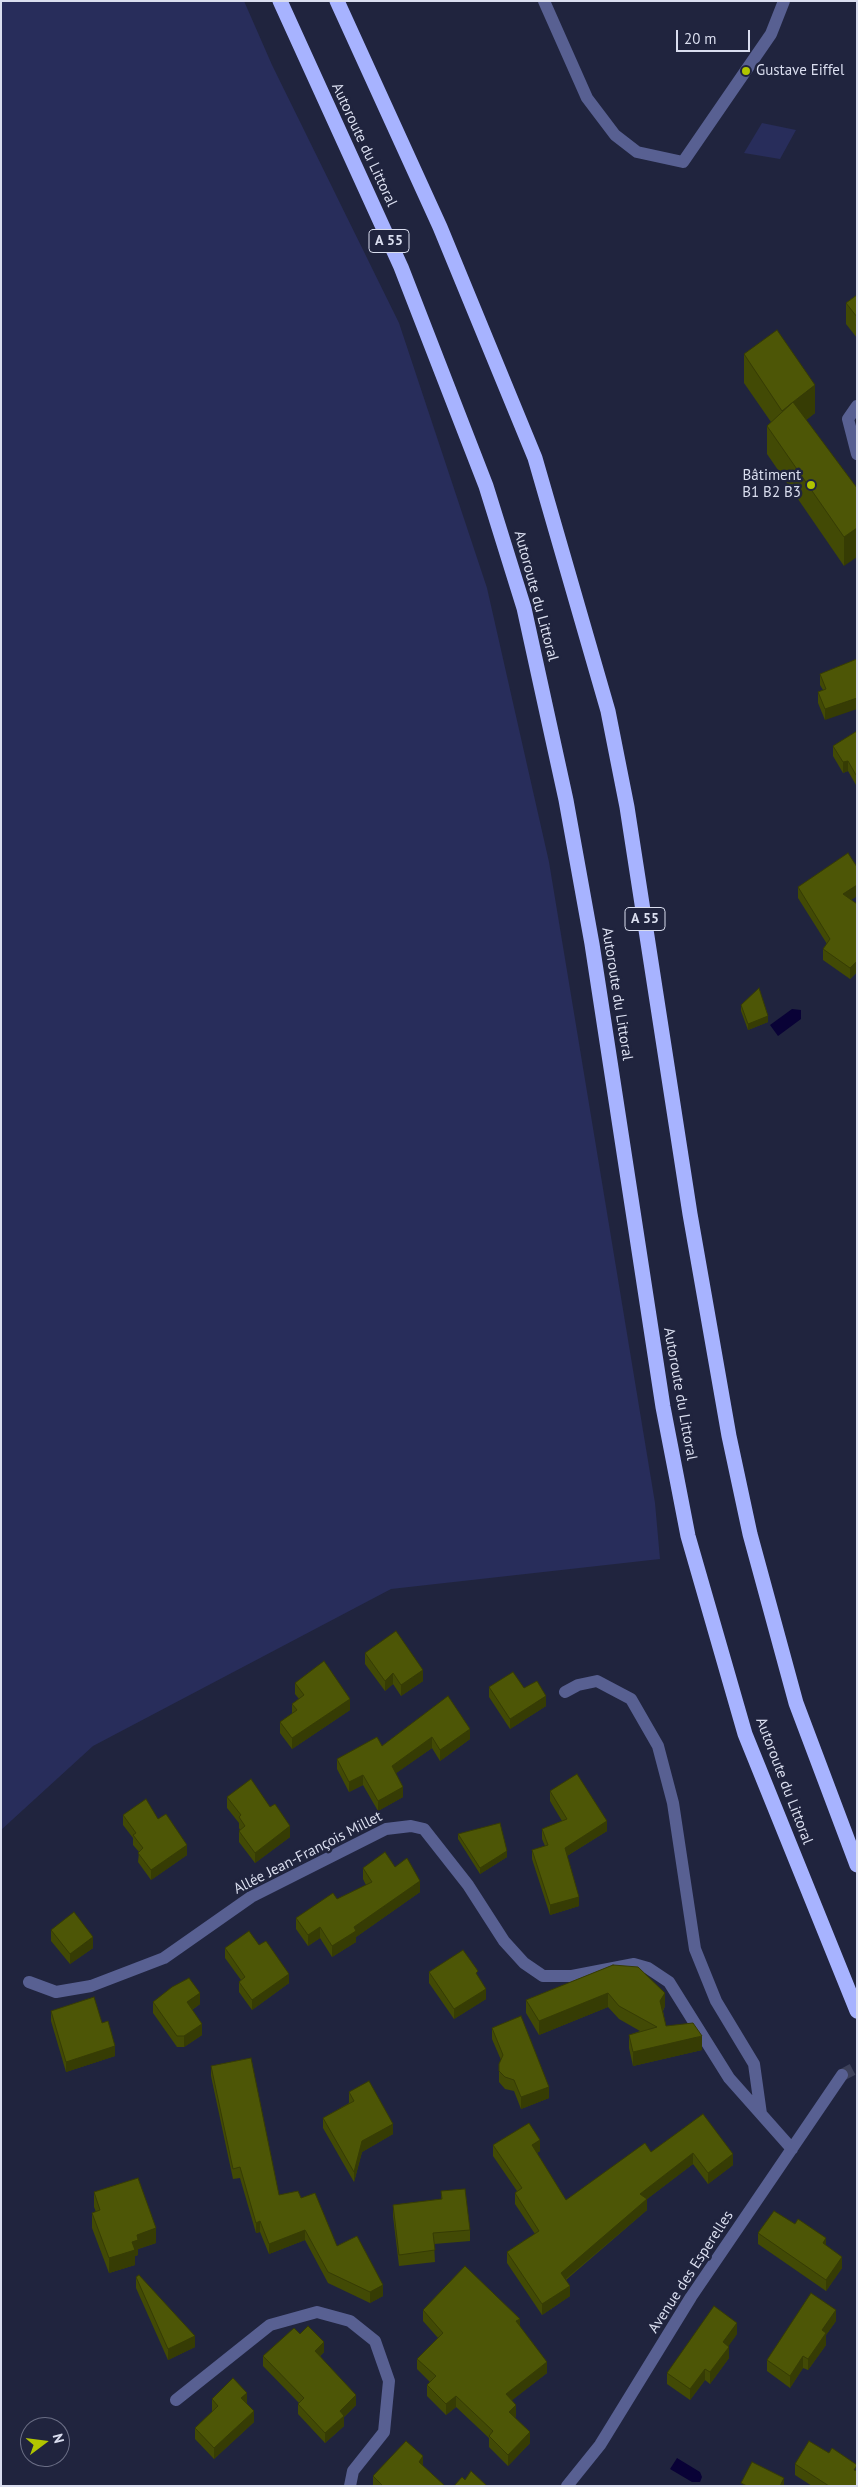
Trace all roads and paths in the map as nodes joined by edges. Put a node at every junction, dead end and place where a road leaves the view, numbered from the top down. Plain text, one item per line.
1 (280, 1) edge
2 (337, 1) edge
3 (544, 1) edge
4 (784, 1) edge
5 (857, 406) edge
6 (857, 454) edge
7 (565, 1692) dead end
8 (857, 1865) edge
9 (29, 1982) dead end
10 (857, 2011) edge
11 (842, 2075) tunnel mouth
12 (761, 2114) junction
13 (792, 2149) junction
14 (176, 2400) dead end
15 (350, 2486) edge
16 (567, 2486) edge

1 - 10 highway, Autoroute du Littoral / A 55
2 - 8 highway, A 55
3 - 4 street
5 - 6 street
7 - 12 street
9 - 12 street, Allée Jean-François Millet
11 - 13 street, Avenue des Esperelles
12 - 13 street, Allée Jean-François Millet
13 - 16 street, Avenue des Esperelles
14 - 15 street

